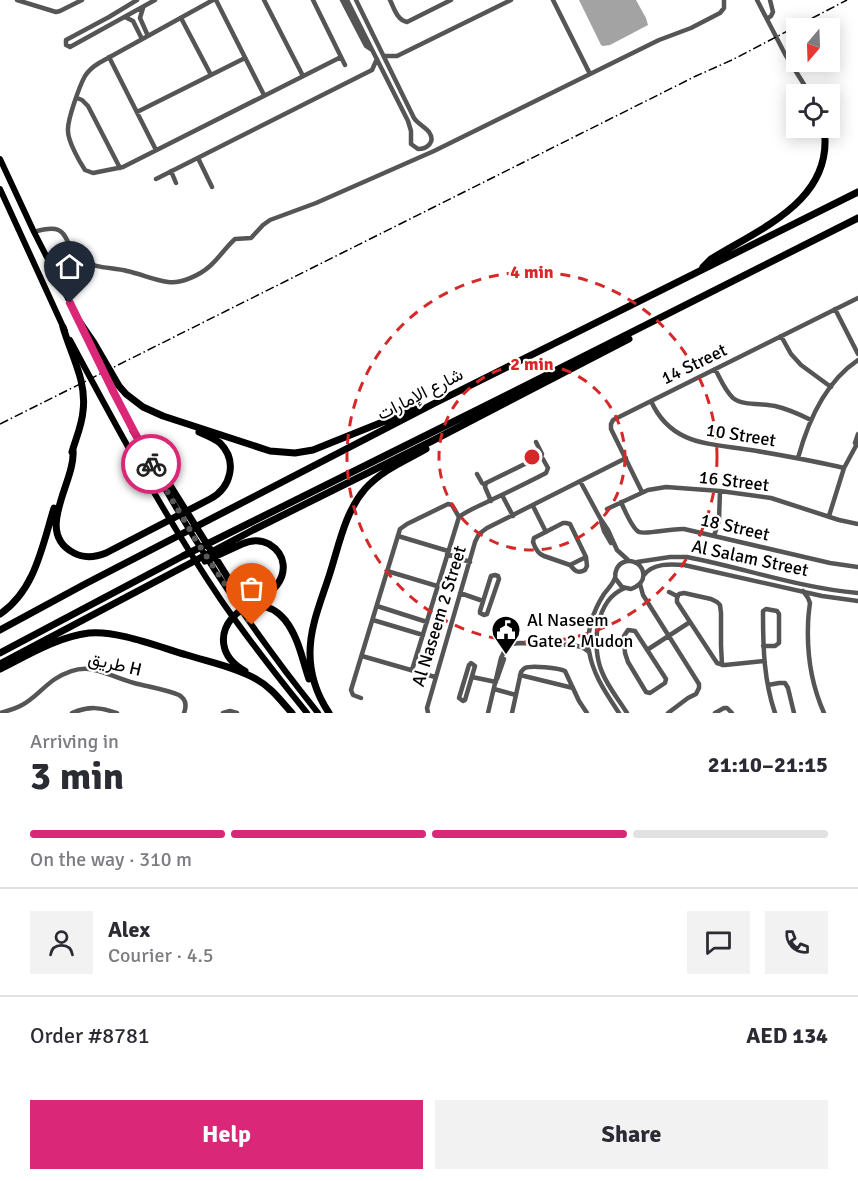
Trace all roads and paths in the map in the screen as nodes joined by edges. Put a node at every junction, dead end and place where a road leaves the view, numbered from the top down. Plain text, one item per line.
1 (20, 0) edge
2 (68, 0) edge
3 (82, 0) edge
4 (136, 0) edge
5 (154, 0) edge
6 (214, 0) edge
7 (264, 0) edge
8 (313, 0) edge
9 (342, 0) edge
10 (347, 0) edge
11 (356, 0) edge
12 (390, 0) edge
13 (436, 0) edge
14 (451, 0) edge
15 (511, 0) edge
16 (553, 0) edge
17 (724, 0) edge
18 (757, 0) edge
19 (770, 0) edge
20 (72, 6) junction
21 (143, 6) junction
22 (439, 6) junction
23 (125, 17) junction
24 (140, 18) junction
25 (181, 18) junction
26 (767, 19) junction
27 (134, 23) junction
28 (148, 36) junction
29 (141, 40) junction
30 (372, 50) junction
31 (384, 56) junction
32 (397, 56) junction
33 (109, 57) junction
34 (341, 57) junction
35 (245, 58) junction
36 (377, 59) junction
37 (345, 64) dead end
38 (390, 68) junction
39 (372, 70) junction
40 (384, 73) junction
41 (590, 74) junction
42 (211, 75) junction
43 (303, 76) junction
44 (804, 84) edge
45 (264, 95) junction
46 (77, 98) junction
47 (137, 112) junction
48 (824, 138) edge
49 (156, 150) junction
50 (198, 158) junction
51 (0, 159) edge
52 (120, 168) junction
53 (171, 171) junction
54 (156, 179) dead end
55 (176, 183) dead end
56 (212, 187) dead end
57 (0, 189) edge
58 (858, 192) edge
59 (858, 218) edge
60 (34, 232) junction
61 (700, 270) junction
62 (722, 287) junction
63 (858, 298) edge
64 (835, 309) junction
65 (79, 321) junction
66 (63, 327) junction
67 (782, 336) junction
68 (858, 354) edge
69 (858, 360) edge
70 (716, 369) junction
71 (570, 370) junction
72 (831, 387) junction
73 (651, 400) junction
74 (435, 403) junction
75 (171, 419) junction
76 (811, 420) junction
77 (857, 428) edge
78 (133, 431) junction
79 (858, 434) edge
80 (536, 442) dead end
81 (856, 444) edge
82 (73, 450) junction
83 (541, 458) junction
84 (626, 458) junction
85 (798, 458) junction
86 (844, 468) junction
87 (477, 474) dead end
88 (580, 481) junction
89 (485, 485) junction
90 (720, 491) junction
91 (642, 492) junction
92 (502, 495) junction
93 (491, 501) junction
94 (621, 502) junction
95 (533, 506) junction
96 (607, 509) dead end
97 (571, 515) dead end
98 (513, 516) junction
99 (829, 516) junction
100 (459, 517) junction
101 (568, 523) junction
102 (858, 524) edge
103 (546, 532) junction
104 (607, 532) junction
105 (398, 536) junction
106 (714, 536) junction
107 (447, 552) junction
108 (586, 557) junction
109 (632, 561) junction
110 (470, 562) junction
111 (570, 565) junction
112 (617, 567) junction
113 (858, 567) edge
114 (387, 571) junction
115 (615, 578) junction
116 (643, 578) junction
117 (640, 584) junction
118 (437, 586) junction
119 (625, 588) junction
120 (803, 591) junction
121 (669, 592) dead end
122 (460, 593) junction
123 (858, 593) edge
124 (677, 596) junction
125 (822, 596) junction
126 (126, 597) junction
127 (483, 601) junction
128 (858, 601) edge
129 (759, 603) dead end
130 (810, 605) junction
131 (377, 606) junction
132 (765, 610) junction
133 (0, 614) edge
134 (373, 620) junction
135 (427, 622) junction
136 (690, 622) junction
137 (0, 630) edge
138 (423, 635) junction
139 (668, 636) junction
140 (589, 639) junction
141 (572, 645) junction
142 (721, 645) junction
143 (763, 646) junction
144 (647, 650) junction
145 (708, 650) junction
146 (589, 652) junction
147 (0, 653) edge
148 (362, 656) junction
149 (764, 660) junction
150 (0, 664) edge
151 (722, 665) junction
152 (0, 669) edge
153 (412, 670) junction
154 (520, 675) junction
155 (435, 677) junction
156 (472, 677) junction
157 (496, 680) junction
158 (768, 685) junction
159 (494, 688) junction
160 (573, 688) junction
161 (516, 695) junction
162 (360, 698) dead end
163 (671, 710) edge
164 (512, 712) edge
165 (0, 713) edge
166 (72, 713) edge
167 (117, 713) edge
168 (184, 713) edge
169 (223, 713) edge
170 (237, 713) edge
171 (292, 713) edge
172 (298, 713) edge
173 (307, 713) edge
174 (318, 713) edge
175 (329, 713) edge
176 (428, 713) edge
177 (488, 713) edge
178 (520, 713) edge
179 (587, 713) edge
180 (619, 713) edge
181 (627, 713) edge
182 (662, 713) edge
183 (678, 713) edge
184 (715, 713) edge
185 (732, 713) edge
186 (775, 713) edge
187 (794, 713) edge
188 (824, 713) edge

1 - 20 street
2 - 20 street
3 - 20 street
4 - 23 street
5 - 21 street
6 - 25 street
6 - 35 street
7 - 43 street
8 - 34 street
9 - 30 street
10 - 30 street
11 - 31 street
12 - 22 street
13 - 22 street
14 - 22 street
15 - 32 street
16 - 41 street
17 - 41 street
18 - 26 street
19 - 26 street
21 - 23 street
21 - 24 street
23 - 27 street
24 - 27 street
24 - 28 street
25 - 28 street
25 - 42 street
26 - 44 street
27 - 29 street
28 - 29 street
29 - 33 street
30 - 36 street
31 - 32 street
31 - 38 street
32 - 38 street
33 - 46 street
33 - 47 street
34 - 37 street
34 - 43 street
35 - 42 street
35 - 45 street
36 - 39 street
36 - 40 street
38 - 40 street
39 - 40 street
39 - 50 street
41 - 60 street
42 - 47 street
43 - 45 street
45 - 49 street
46 - 52 street
46 - 52 street
47 - 49 street
48 - 61 highway
49 - 52 street
50 - 53 street
50 - 56 street
51 - 60 main road
53 - 54 street
53 - 55 street
57 - 66 main road
58 - 61 highway, شارع الإمارات
59 - 62 highway
60 - 65 main road
61 - 74 highway, شارع الإمارات
62 - 71 highway
62 - 147 highway
63 - 64 street, 14 Street
64 - 67 street, 14 Street
64 - 68 street
65 - 75 highway
65 - 78 main road
66 - 82 highway
66 - 173 main road
67 - 70 street, 14 Street
67 - 72 street
69 - 72 street
70 - 73 street, 14 Street
70 - 76 street
71 - 126 highway
71 - 175 highway
72 - 76 street
73 - 84 street, 14 Street
73 - 85 street, 10 Street
74 - 75 highway
74 - 137 highway, شارع الإمارات
75 - 82 highway
76 - 85 street
77 - 79 street
78 - 126 highway
78 - 174 main road
79 - 81 street
80 - 83 street
81 - 86 street
82 - 133 highway
83 - 89 street
83 - 92 street
84 - 88 street, Al Naseem 2 Street
84 - 91 street, 14 Street
85 - 86 street, 10 Street
86 - 99 street
87 - 89 street
88 - 95 street, Al Naseem 2 Street
88 - 104 street
89 - 93 street
90 - 91 street, 16 Street
90 - 99 street, 16 Street
90 - 106 street
91 - 94 street, 16 Street
92 - 93 street
92 - 98 street
93 - 100 street
94 - 96 street, 16 Street
94 - 106 street, 18 Street
95 - 98 street, Al Naseem 2 Street
95 - 103 street
97 - 101 street
98 - 110 street, Al Naseem 2 Street
99 - 102 street, 16 Street
100 - 105 street
100 - 107 street
101 - 103 street
101 - 108 street
103 - 111 street
104 - 109 street
104 - 112 street
105 - 107 street
105 - 114 street
106 - 113 street, 18 Street
107 - 110 street
107 - 118 street
108 - 111 street
108 - 111 street
109 - 112 street
109 - 116 street
109 - 123 street, Al Salam Street
110 - 122 street, Al Naseem 2 Street
112 - 115 street
114 - 118 street
114 - 131 street
115 - 119 street
115 - 140 street
116 - 117 street
116 - 120 street, Al Salam Street
117 - 119 street
117 - 139 street
118 - 135 street
119 - 181 street
120 - 125 street, Al Salam Street
120 - 130 street
121 - 124 street
122 - 127 street
122 - 155 street, Al Naseem 2 Street
124 - 136 street
124 - 142 street
125 - 128 street, Al Salam Street
125 - 130 street
126 - 150 highway
127 - 127 street
129 - 132 street
130 - 188 street
131 - 134 street
131 - 135 street
132 - 143 street
132 - 143 street
134 - 138 street
134 - 148 street
135 - 138 street
136 - 139 street
136 - 145 street
138 - 153 street
139 - 144 street
139 - 163 street
140 - 141 street
140 - 146 street
141 - 146 street
141 - 157 street
142 - 145 street
142 - 151 street
143 - 149 street
144 - 144 street
145 - 151 street
146 - 180 street
148 - 153 street
148 - 162 street
149 - 151 street
149 - 158 street
152 - 171 highway
153 - 155 street
154 - 160 street
154 - 160 street
154 - 161 street
155 - 176 street, Al Naseem 2 Street
156 - 156 street
156 - 157 street
157 - 159 street
158 - 186 street
158 - 187 street
159 - 161 street
159 - 177 street
160 - 179 street
161 - 164 street
163 - 182 street
163 - 183 street
164 - 178 street
165 - 168 street, طريق H
166 - 167 street
169 - 170 street
172 - 175 highway
184 - 185 street

